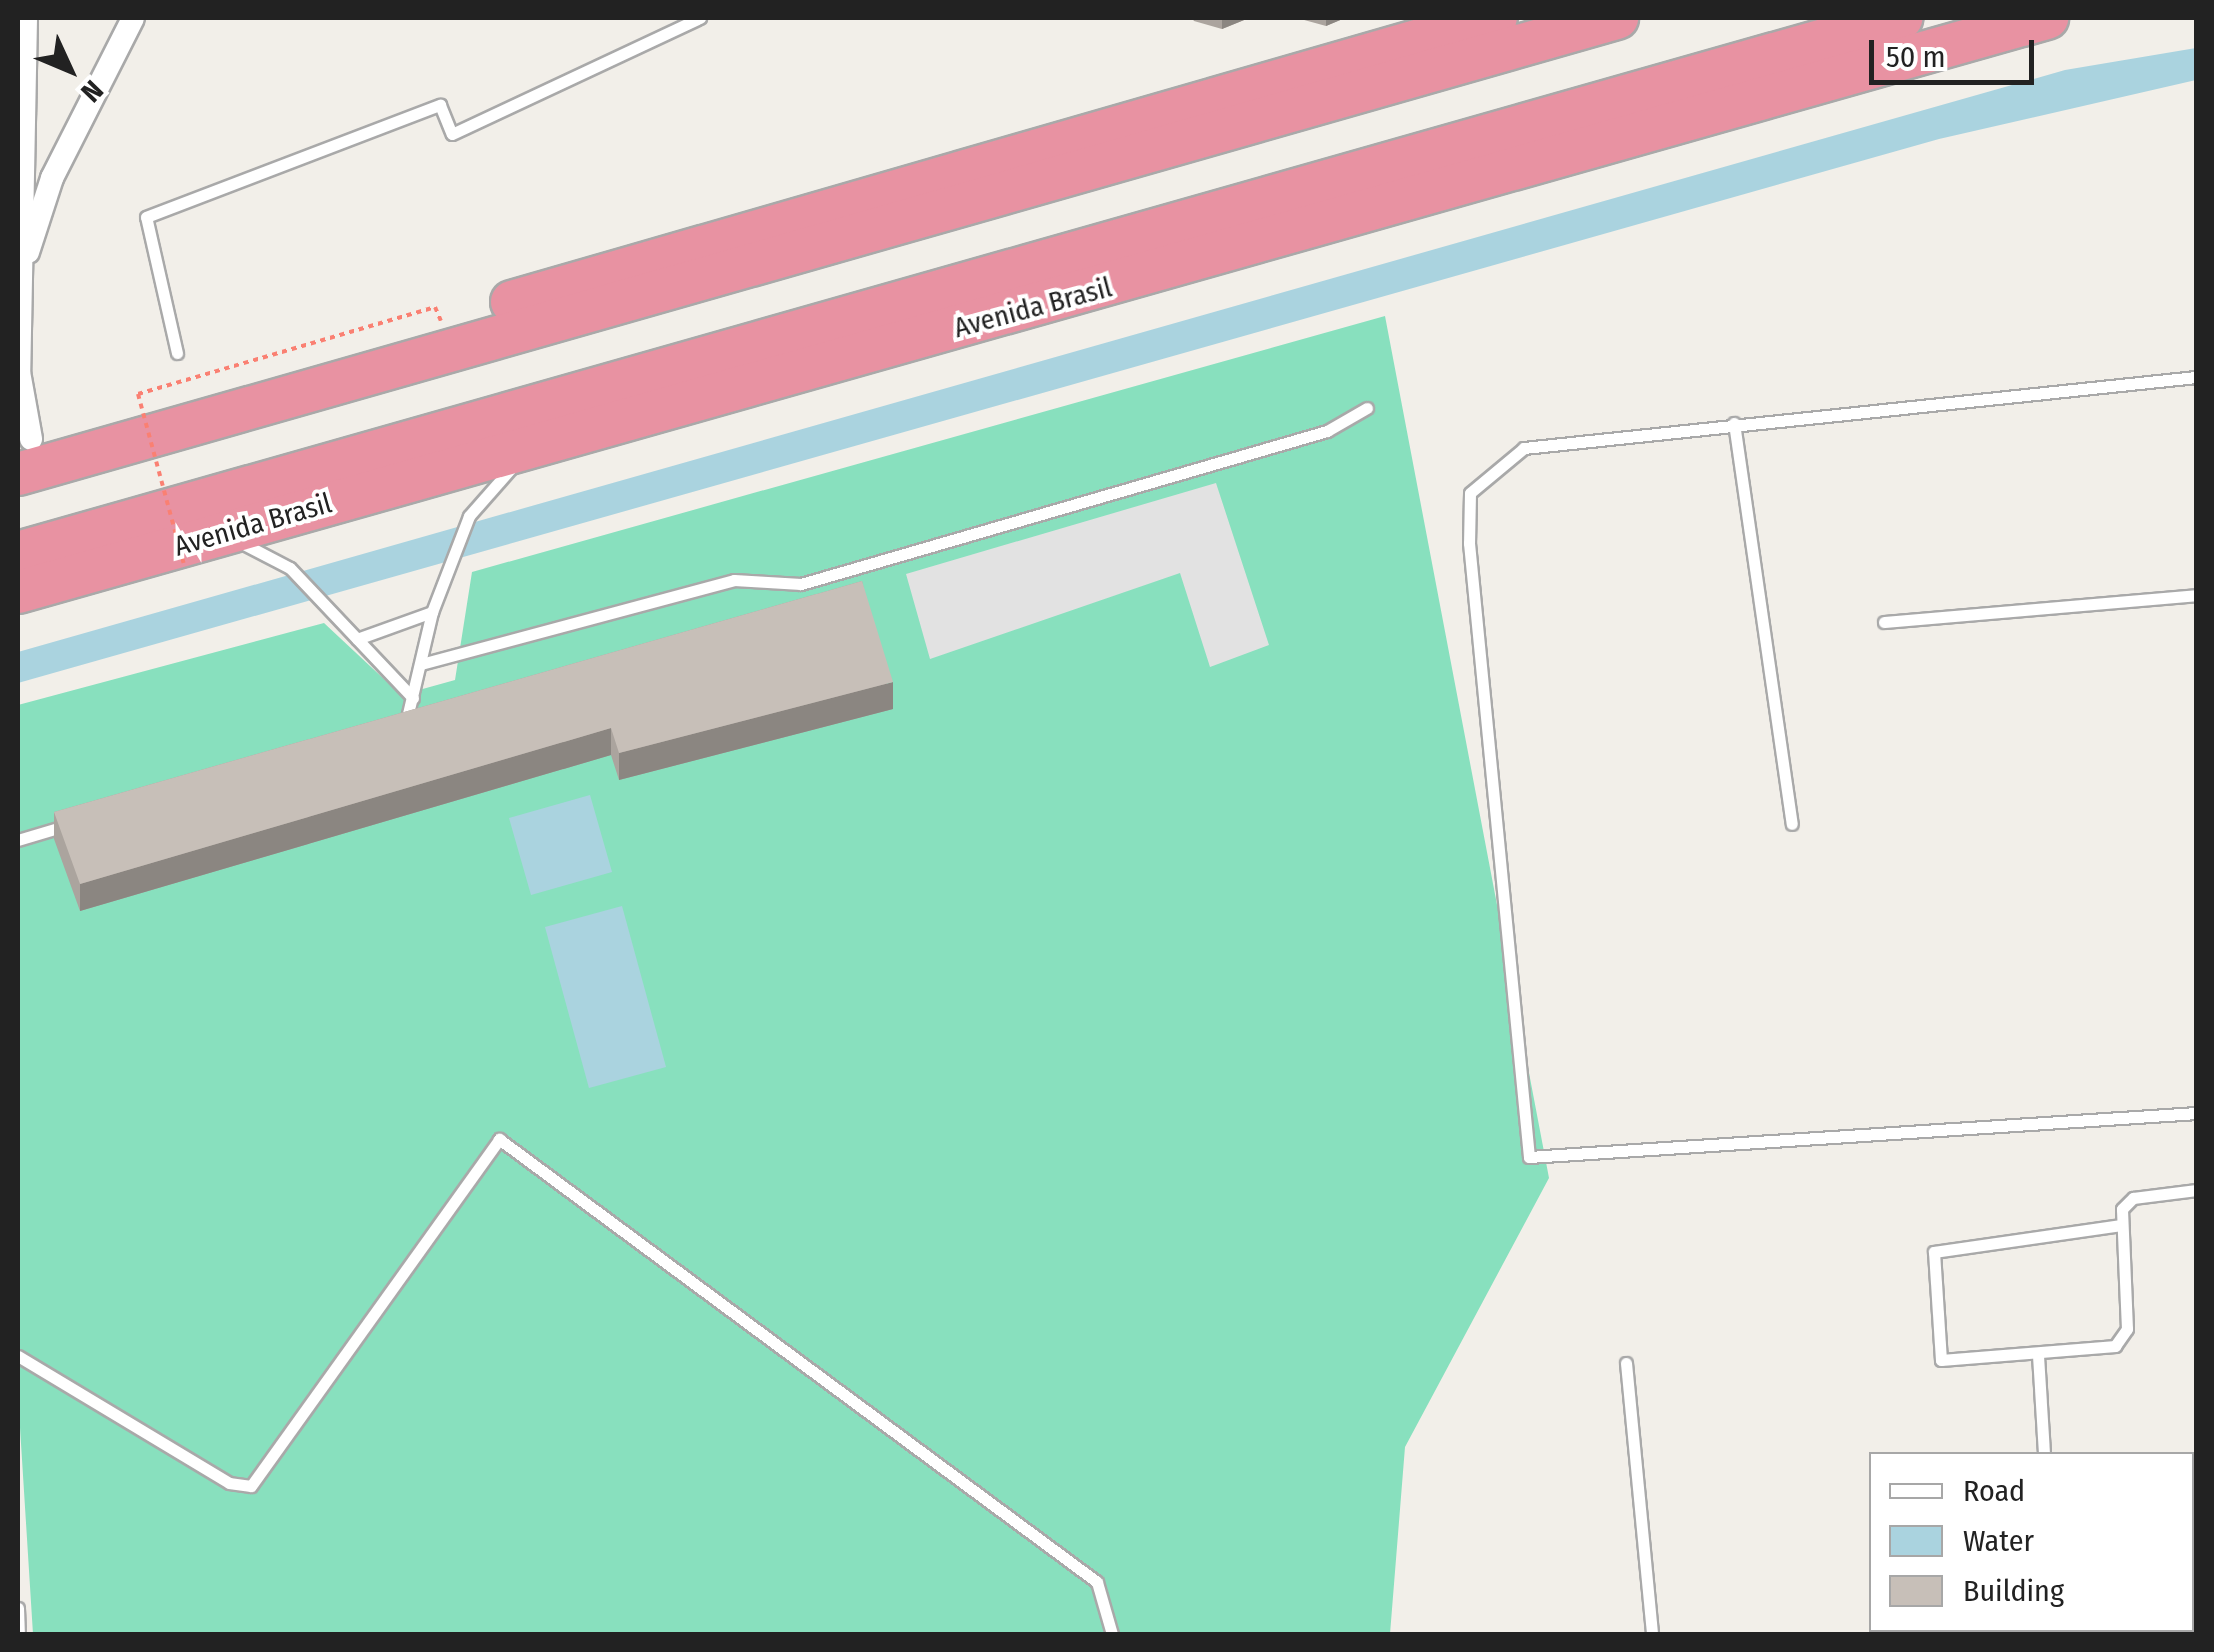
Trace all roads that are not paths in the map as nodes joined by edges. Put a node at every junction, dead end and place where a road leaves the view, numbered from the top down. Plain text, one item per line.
1 (26, 18) edge
2 (132, 18) edge
3 (700, 18) edge
4 (1496, 18) edge
5 (1618, 18) edge
6 (1901, 18) edge
7 (2047, 18) edge
8 (1683, 118) junction
9 (1256, 202) junction
10 (21, 274) junction
11 (177, 354) dead end
12 (2196, 376) edge
13 (1367, 408) dead end
14 (1734, 423) junction
15 (527, 448) junction
16 (22, 452) edge
17 (219, 534) junction
18 (18, 552) edge
19 (18, 592) edge
20 (2196, 595) edge
21 (432, 612) junction
22 (1884, 622) dead end
23 (357, 638) junction
24 (421, 664) junction
25 (413, 698) junction
26 (386, 730) edge
27 (91, 818) edge
28 (1792, 824) dead end
29 (18, 840) edge
30 (2196, 1112) edge
31 (2196, 1190) edge
32 (2121, 1224) junction
33 (2038, 1355) junction
34 (18, 1356) edge
35 (1626, 1363) dead end
36 (2044, 1452) edge
37 (18, 1608) edge
38 (1935, 1632) edge
39 (19, 1634) edge
40 (1112, 1634) edge
41 (1652, 1634) edge
42 (1884, 1634) edge

1 - 10 street
2 - 10 street
3 - 11 lane
4 - 16 highway
5 - 16 highway
6 - 9 highway, Avenida Brasil
7 - 8 highway, Avenida Brasil
8 - 9 highway
8 - 15 highway, Avenida Brasil
9 - 18 highway, Avenida Brasil
10 - 16 street
12 - 14 lane
13 - 24 lane
14 - 28 lane
14 - 30 lane
15 - 17 highway, Avenida Brasil
15 - 21 lane
17 - 19 highway, Avenida Brasil
17 - 23 lane
20 - 22 lane
21 - 23 lane
21 - 24 lane
23 - 25 lane
24 - 25 lane
25 - 26 lane
27 - 29 lane
31 - 32 lane
32 - 33 lane
32 - 33 lane
33 - 36 lane
34 - 40 lane
35 - 41 lane
37 - 39 lane
38 - 42 lane

